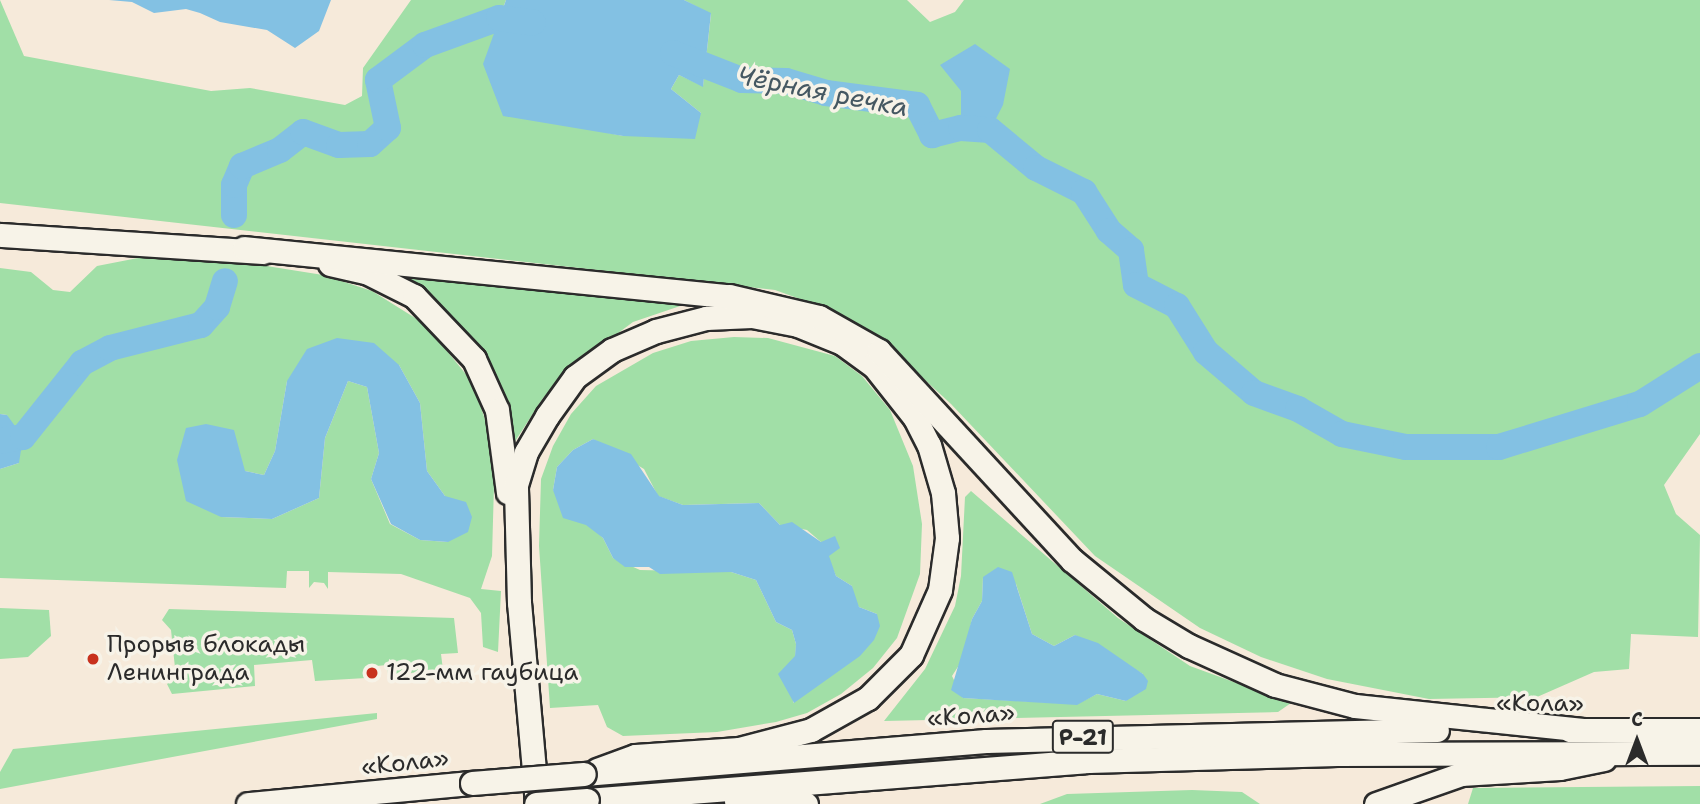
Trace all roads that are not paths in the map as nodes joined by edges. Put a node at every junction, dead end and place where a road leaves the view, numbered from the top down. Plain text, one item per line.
1 (0, 235) edge
2 (244, 248) junction
3 (519, 603) junction
4 (1583, 730) junction
5 (1700, 730) edge
6 (1640, 752) junction
7 (1700, 753) edge
8 (584, 774) junction
9 (617, 796) junction
10 (248, 804) edge
11 (536, 804) edge
12 (664, 804) edge
13 (708, 804) edge
14 (806, 804) edge
15 (1376, 804) edge

1 - 2 main road
2 - 3 main road
2 - 4 main road
3 - 8 main road
3 - 11 main road
4 - 5 main road, «Кола» / Р-21
4 - 8 main road, «Кола» / Р-21
6 - 7 main road, «Кола» / Р-21
6 - 9 main road, «Кола» / Р-21
6 - 15 main road
8 - 10 main road, «Кола» / Р-21, bridge
9 - 11 main road, «Кола» / Р-21, bridge
9 - 12 main road
13 - 14 main road

